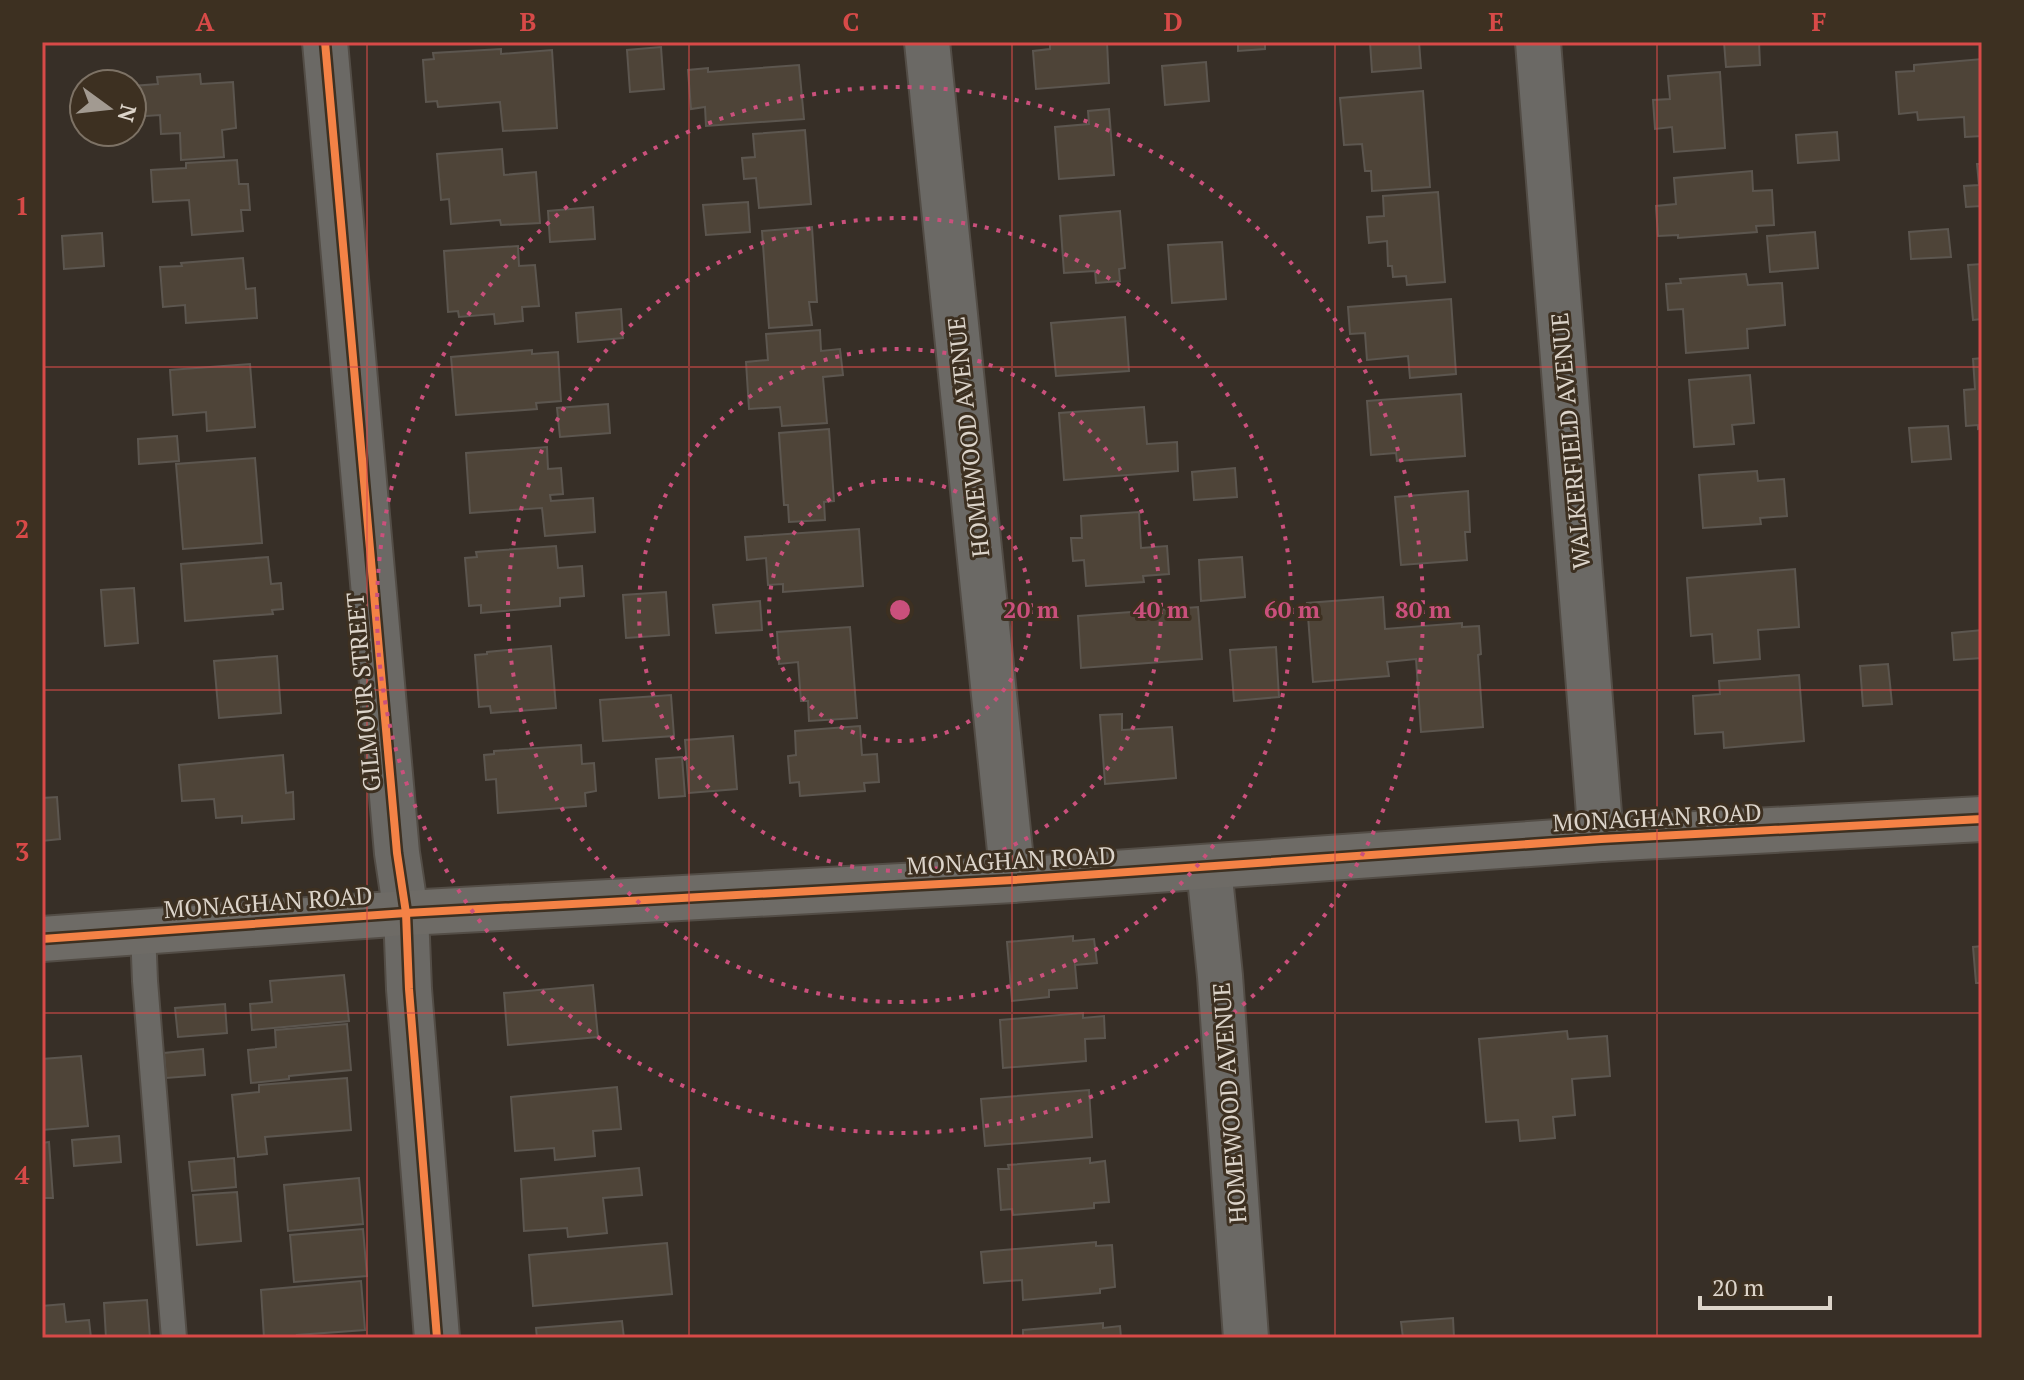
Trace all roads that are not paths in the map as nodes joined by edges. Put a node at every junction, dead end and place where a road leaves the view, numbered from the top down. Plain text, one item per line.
1 (325, 42) edge
2 (927, 42) edge
3 (1538, 42) edge
4 (1982, 819) edge
5 (1601, 839) junction
6 (1209, 868) junction
7 (1013, 880) junction
8 (406, 913) junction
9 (143, 931) junction
10 (42, 939) edge
11 (174, 1338) edge
12 (437, 1338) edge
13 (1246, 1338) edge

1 - 8 street, GILMOUR STREET
2 - 7 street, HOMEWOOD AVENUE
3 - 5 street, WALKERFIELD AVENUE
4 - 5 main road, MONAGHAN ROAD
5 - 6 main road, MONAGHAN ROAD
6 - 7 main road, MONAGHAN ROAD
6 - 13 street, HOMEWOOD AVENUE
7 - 8 main road, MONAGHAN ROAD
8 - 9 main road, MONAGHAN ROAD
8 - 12 street, GILMOUR STREET
9 - 10 main road, MONAGHAN ROAD
9 - 11 lane

